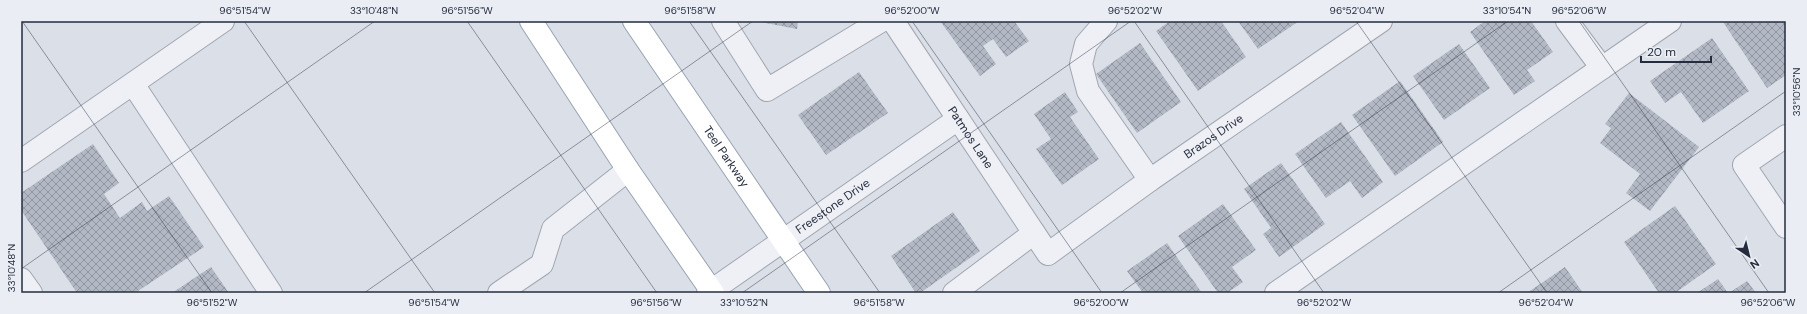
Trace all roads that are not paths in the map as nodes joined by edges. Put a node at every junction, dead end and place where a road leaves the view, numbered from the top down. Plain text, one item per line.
1 (224, 21) edge
2 (531, 21) edge
3 (634, 21) edge
4 (723, 21) edge
5 (881, 21) edge
6 (893, 21) edge
7 (1106, 21) edge
8 (1381, 21) edge
9 (1567, 21) edge
10 (1670, 21) edge
11 (1602, 68) junction
12 (133, 84) junction
13 (958, 119) junction
14 (1786, 136) edge
15 (21, 161) edge
16 (628, 170) junction
17 (1150, 180) junction
18 (1786, 227) edge
19 (1034, 233) junction
20 (783, 240) junction
21 (1048, 254) joint
22 (21, 279) edge
23 (710, 292) edge
24 (31, 293) edge
25 (271, 293) edge
26 (499, 293) edge
27 (819, 293) edge
28 (954, 293) edge
29 (1276, 293) edge

1 - 12 street
2 - 16 main road
3 - 20 main road, Teel Parkway
4 - 5 street
6 - 13 street, Patmos Lane
7 - 17 street
8 - 17 street, Brazos Drive
9 - 11 street
10 - 11 street
11 - 29 street
12 - 15 street
12 - 25 street
13 - 19 street, Patmos Lane
13 - 20 street, Freestone Drive
14 - 18 street
16 - 23 main road
16 - 26 street
17 - 21 street, Brazos Drive
19 - 21 street, Patmos Lane
19 - 28 street
20 - 23 street, Freestone Drive
20 - 27 main road, Teel Parkway
22 - 24 street

